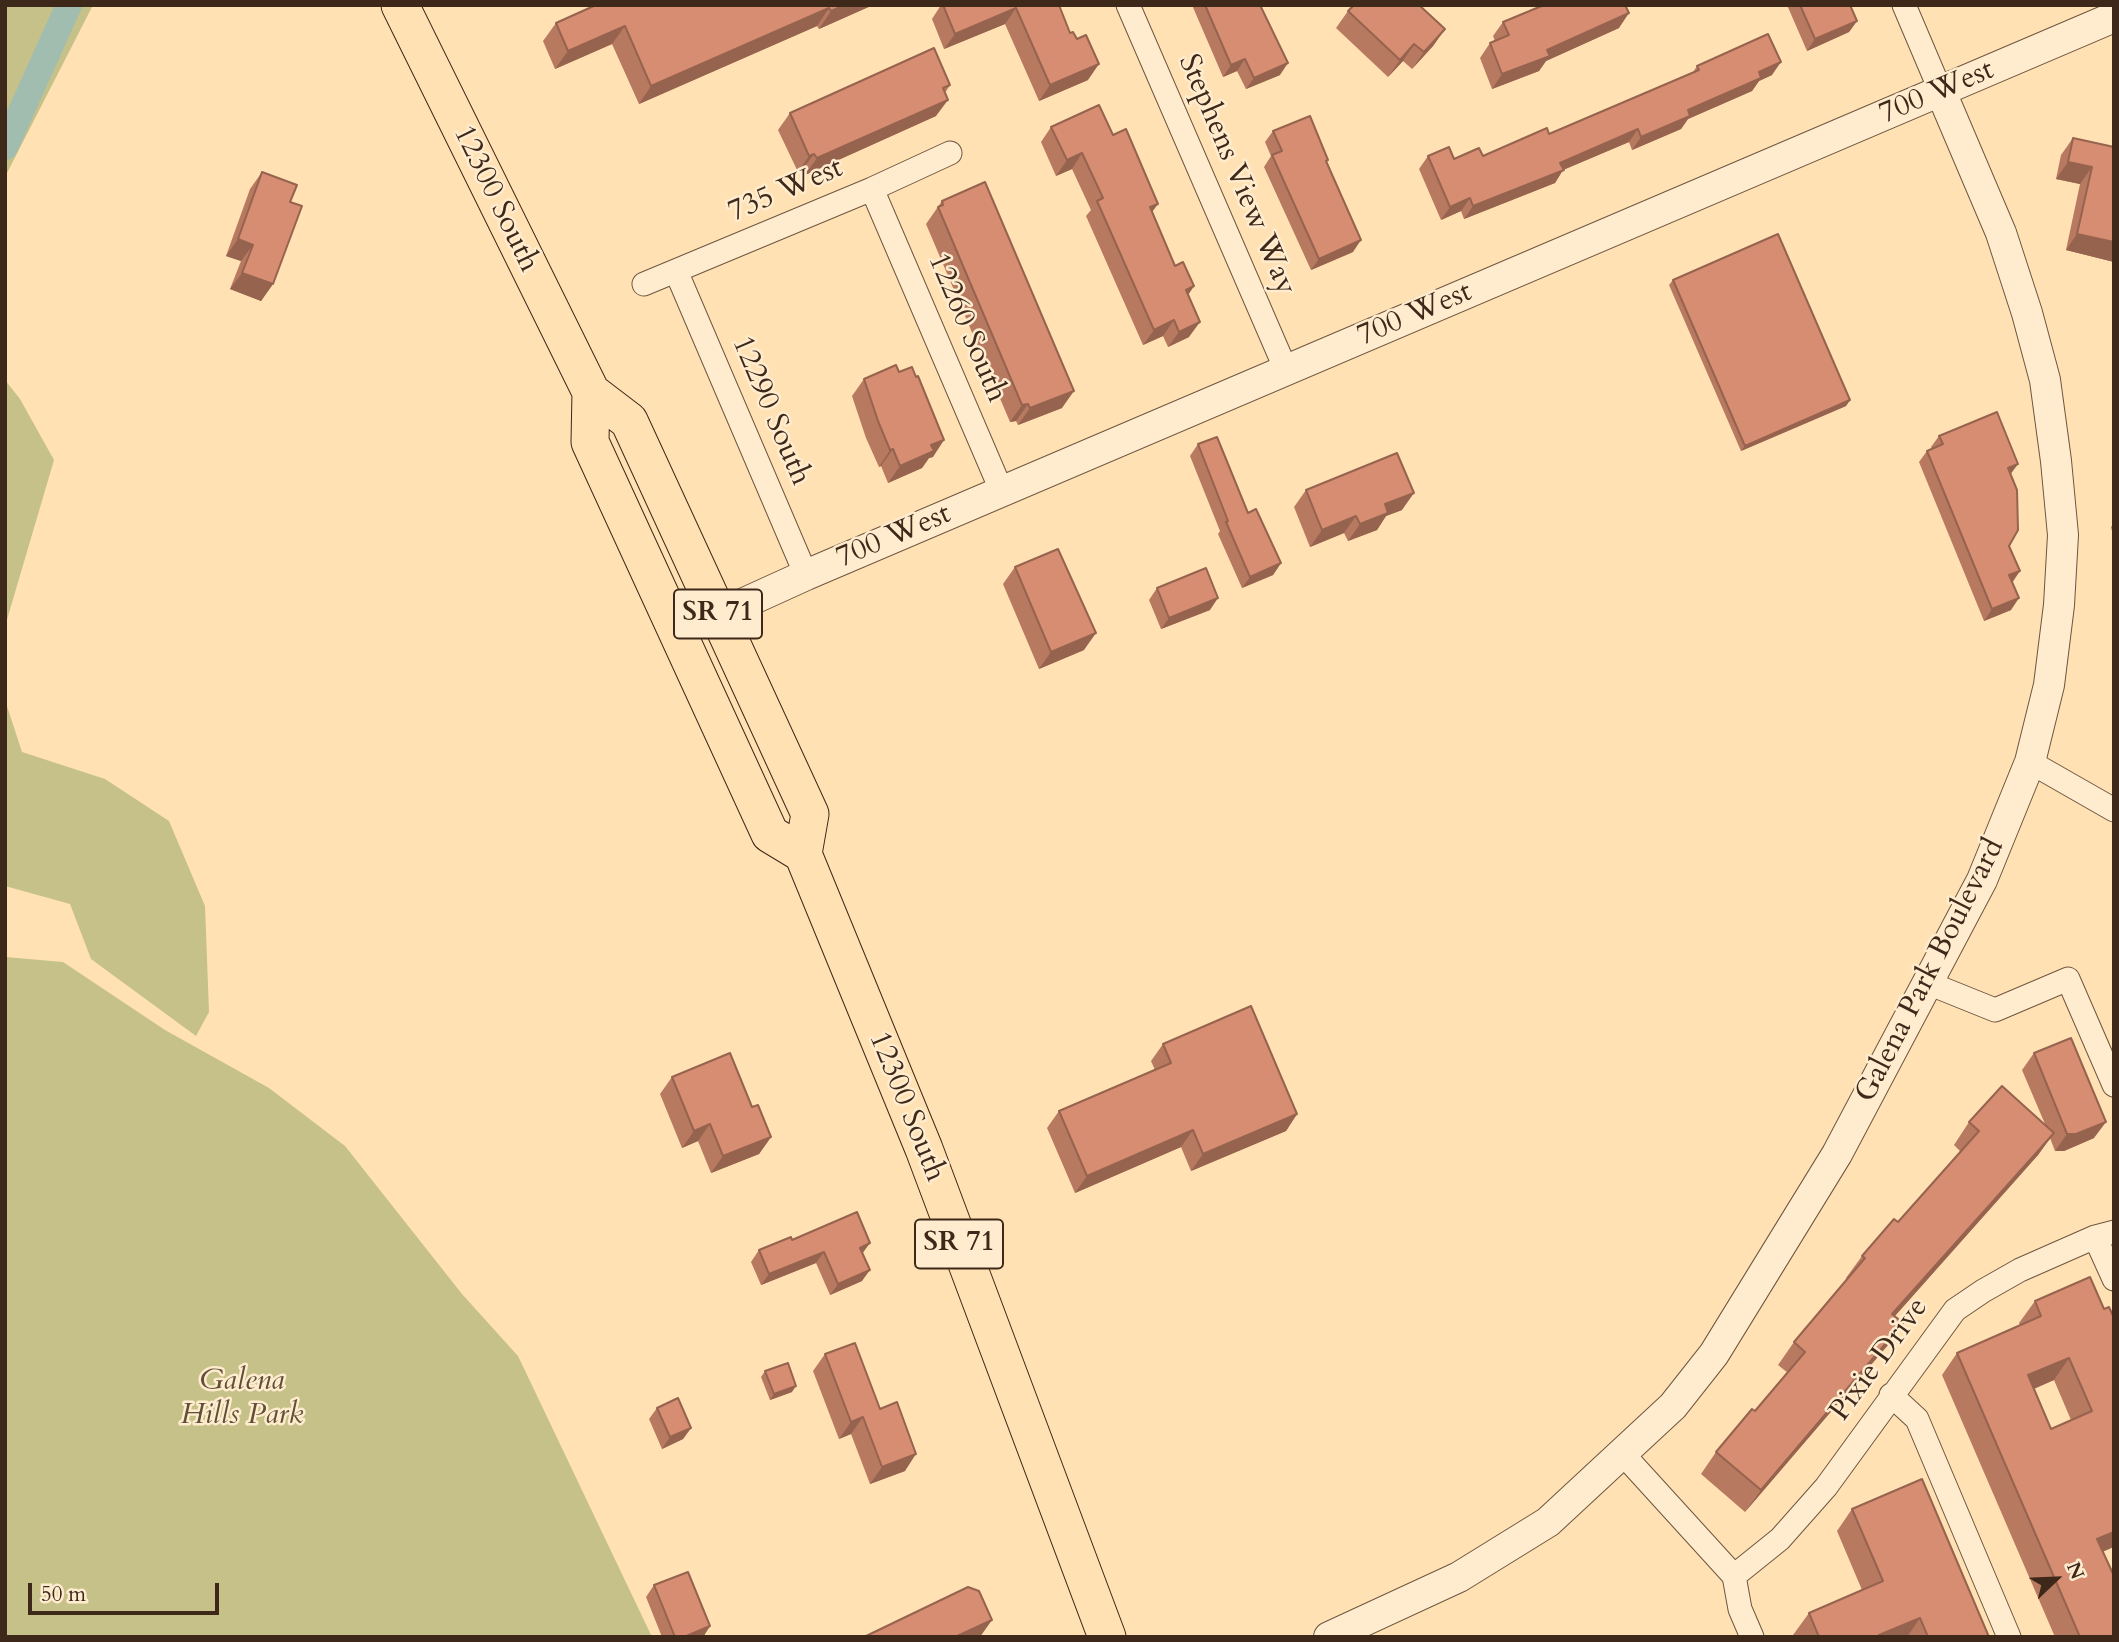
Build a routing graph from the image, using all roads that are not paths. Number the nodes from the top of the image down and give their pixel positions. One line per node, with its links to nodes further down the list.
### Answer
1 (400, 5): 11 (main road, 12300 South / SR 71)
2 (1128, 5): 10 (street, Stephens View Way)
3 (1904, 5): 5 (street)
4 (2114, 18): 5 (street, 700 West)
5 (1941, 92): 10 (street, 700 West); 15 (street, Galena Park Boulevard)
6 (950, 153): 7 (street, 735 West)
7 (872, 189): 8 (street, 735 West); 12 (street, 12260 South)
8 (676, 271): 9 (street, 735 West); 13 (street, 12290 South)
9 (644, 284)
10 (1286, 370): 12 (street, 700 West)
11 (591, 392): 14 (main road, 12300 South / SR 71); 17 (main road, 12300 South / SR 71)
12 (1002, 492): 13 (street, 700 West)
13 (806, 575): 14 (street, 700 West)
14 (718, 615): 17 (main road, 12300 South / SR 71)
15 (2030, 762): 16 (street); 18 (street, Galena Park Boulevard)
16 (2114, 810)
17 (803, 854): 25 (main road, 12300 South / SR 71)
18 (1928, 983): 19 (street); 23 (street, Galena Park Boulevard)
19 (2114, 1085)
20 (2105, 1235): 21 (street); 22 (street, Pixie Drive)
21 (2114, 1279)
22 (1891, 1395): 24 (street, Pixie Drive); 28 (street)
23 (1622, 1453): 24 (street); 26 (street, Galena Park Boulevard)
24 (1734, 1576): 27 (street)
25 (1107, 1637)
26 (1329, 1637)
27 (1752, 1637)
28 (2009, 1637)

